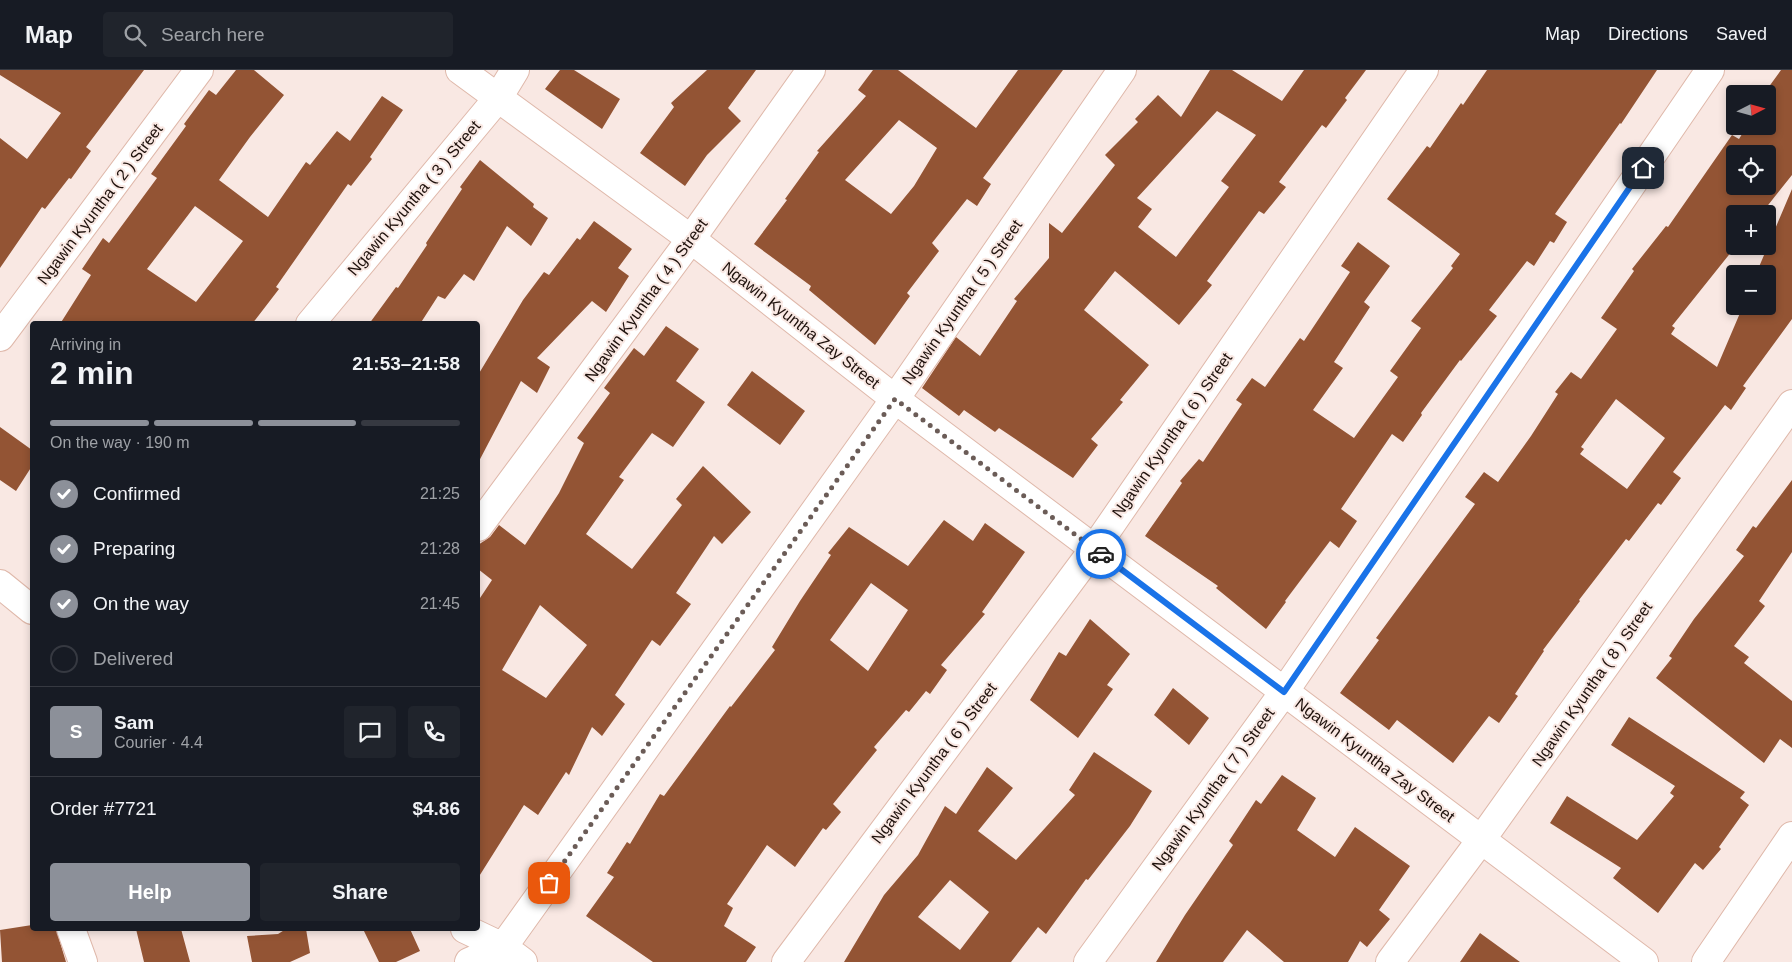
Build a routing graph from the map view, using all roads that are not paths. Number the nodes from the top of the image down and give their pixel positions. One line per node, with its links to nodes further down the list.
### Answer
1 (199, 70): 11 (street, Ngawin Kyuntha ( 2 ) Street)
2 (460, 70): 8 (street, Ngawin Kyuntha Zay Street)
3 (515, 70): 8 (street, Ngawin Kyuntha ( 3 ) Street)
4 (811, 70): 9 (street, Ngawin Kyuntha ( 4 ) Street)
5 (1122, 70): 12 (street, Ngawin Kyuntha ( 5 ) Street)
6 (1424, 70): 15 (street, Ngawin Kyuntha ( 6 ) Street)
7 (1710, 70): 18 (street, Ngawin Kyuntha ( 7 ) Street)
8 (498, 98): 9 (street, Ngawin Kyuntha Zay Street); 10 (street, Ngawin Kyuntha ( 3 ) Street)
9 (691, 239): 12 (street, Ngawin Kyuntha Zay Street); 14 (street, Ngawin Kyuntha ( 4 ) Street)
10 (312, 321)
11 (0, 338)
12 (895, 399): 15 (street, Ngawin Kyuntha Zay Street); 23 (street, Ngawin Kyuntha ( 5 ) Street)
13 (1792, 404): 20 (street, Ngawin Kyuntha ( 8 ) Street)
14 (480, 524)
15 (1094, 548): 18 (street, Ngawin Kyuntha Zay Street); 26 (street, Ngawin Kyuntha ( 6 ) Street)
16 (0, 584): 17 (street)
17 (30, 608)
18 (1284, 692): 20 (street, Ngawin Kyuntha Zay Street); 27 (street, Ngawin Kyuntha ( 7 ) Street)
19 (1792, 836): 30 (street)
20 (1481, 840): 28 (street, Ngawin Kyuntha ( 8 ) Street); 29 (street, Ngawin Kyuntha Zay Street)
21 (72, 931): 24 (street)
22 (469, 931): 23 (street)
23 (513, 955): 25 (street)
24 (83, 962)
25 (469, 962)
26 (786, 962)
27 (1088, 962)
28 (1390, 962)
29 (1644, 962)
30 (1706, 962)

